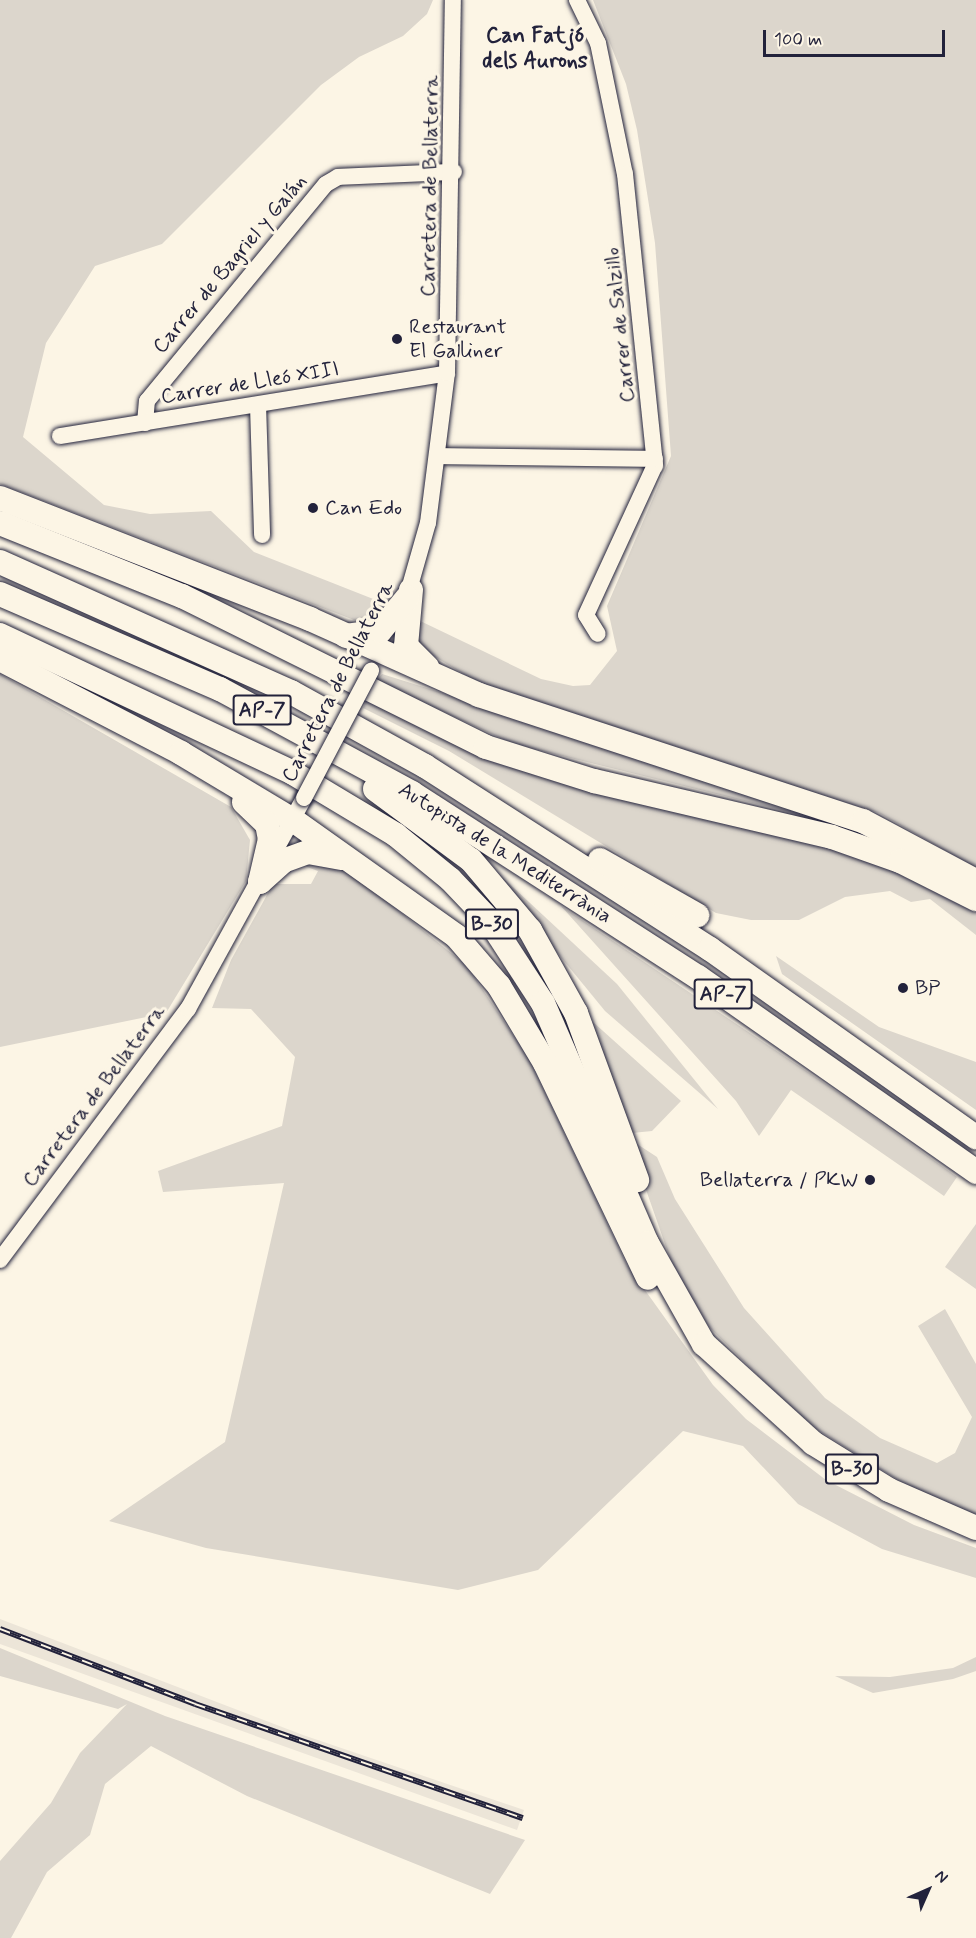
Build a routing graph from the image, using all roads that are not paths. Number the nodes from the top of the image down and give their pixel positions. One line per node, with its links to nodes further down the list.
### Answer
1 (453, 0): 3 (street, Carretera de Bellaterra)
2 (577, 0): 9 (street, Carrer de Salzillo)
3 (454, 172): 4 (street, Carretera de Bellaterra); 6 (street, Carrer de Bagriel y Galán)
4 (447, 374): 5 (street, Carrer de Lleó XIII); 8 (street, Carretera de Bellaterra)
5 (258, 405): 6 (street, Carrer de Lleó XIII); 12 (street)
6 (145, 423): 7 (street, Carrer de Lleó XIII)
7 (60, 436)
8 (440, 456): 9 (street); 15 (street, Carretera de Bellaterra)
9 (655, 459): 18 (street, Carrer de Salzillo)
10 (0, 498): 17 (highway)
11 (0, 523): 32 (highway)
12 (262, 535)
13 (0, 562): 26 (highway, Autopista de la Mediterrània / AP-7)
14 (0, 594): 16 (highway, Autopista de la Mediterrània / AP-7)
15 (409, 594): 17 (highway); 21 (street, Carretera de Bellaterra); 22 (highway)
16 (52, 613): 37 (highway, Autopista de la Mediterrània / AP-7); 39 (highway)
17 (340, 634): 21 (highway)
18 (598, 634)
19 (0, 635): 39 (highway, B-30)
20 (0, 659): 23 (highway)
21 (376, 662): 22 (highway); 25 (street, Carretera de Bellaterra, bridge)
22 (480, 695): 30 (highway)
23 (126, 723): 24 (highway); 25 (highway)
24 (180, 753): 27 (highway); 31 (highway)
25 (304, 798): 27 (street, Carretera de Bellaterra); 28 (highway)
26 (479, 798): 33 (highway); 34 (highway, Autopista de la Mediterrània / AP-7)
27 (293, 820): 28 (highway); 31 (street, Carretera de Bellaterra)
28 (326, 841): 29 (highway)
29 (369, 870): 31 (highway); 40 (highway)
30 (976, 881)
31 (260, 882): 38 (street, Carretera de Bellaterra)
32 (976, 899)
33 (697, 915)
34 (840, 1038): 35 (highway); 36 (highway, Autopista de la Mediterrània / AP-7)
35 (976, 1121)
36 (976, 1137)
37 (976, 1172)
38 (0, 1260)
39 (779, 1416): 40 (highway, B-30)
40 (851, 1469): 41 (highway, B-30)
41 (976, 1528)

